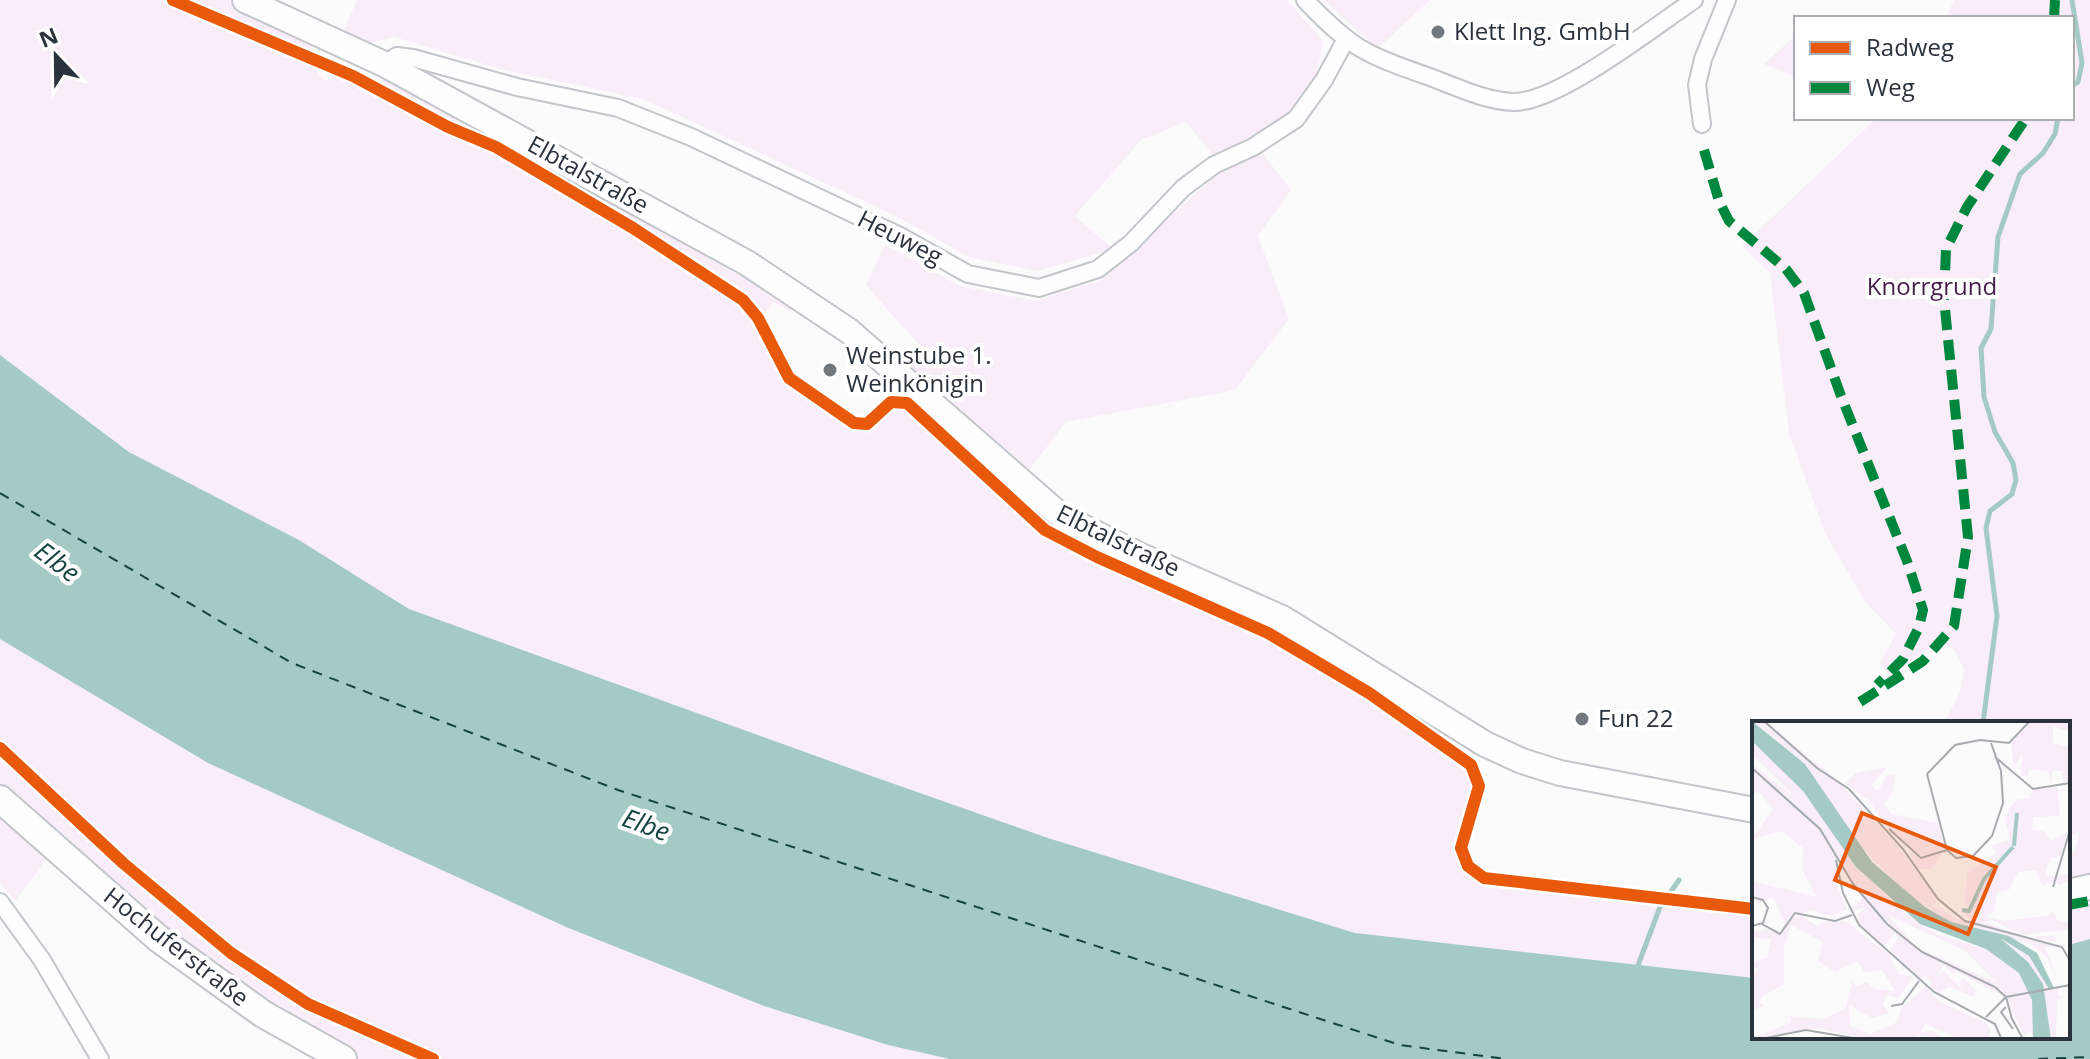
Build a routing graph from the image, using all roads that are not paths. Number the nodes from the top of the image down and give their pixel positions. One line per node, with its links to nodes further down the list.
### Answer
1 (245, 0): 6 (street, Elbtalstraße)
2 (1305, 0): 5 (street)
3 (1694, 0): 5 (street)
4 (1727, 0): 7 (street)
5 (1345, 41): 6 (street, Heuweg)
6 (384, 64): 9 (street, Elbtalstraße)
7 (1702, 124)
8 (0, 799): 14 (main road, Hochuferstraße)
9 (1752, 810)
10 (2090, 887): 11 (street)
11 (2070, 892)
12 (0, 902): 13 (street)
13 (100, 1059)
14 (343, 1059)

